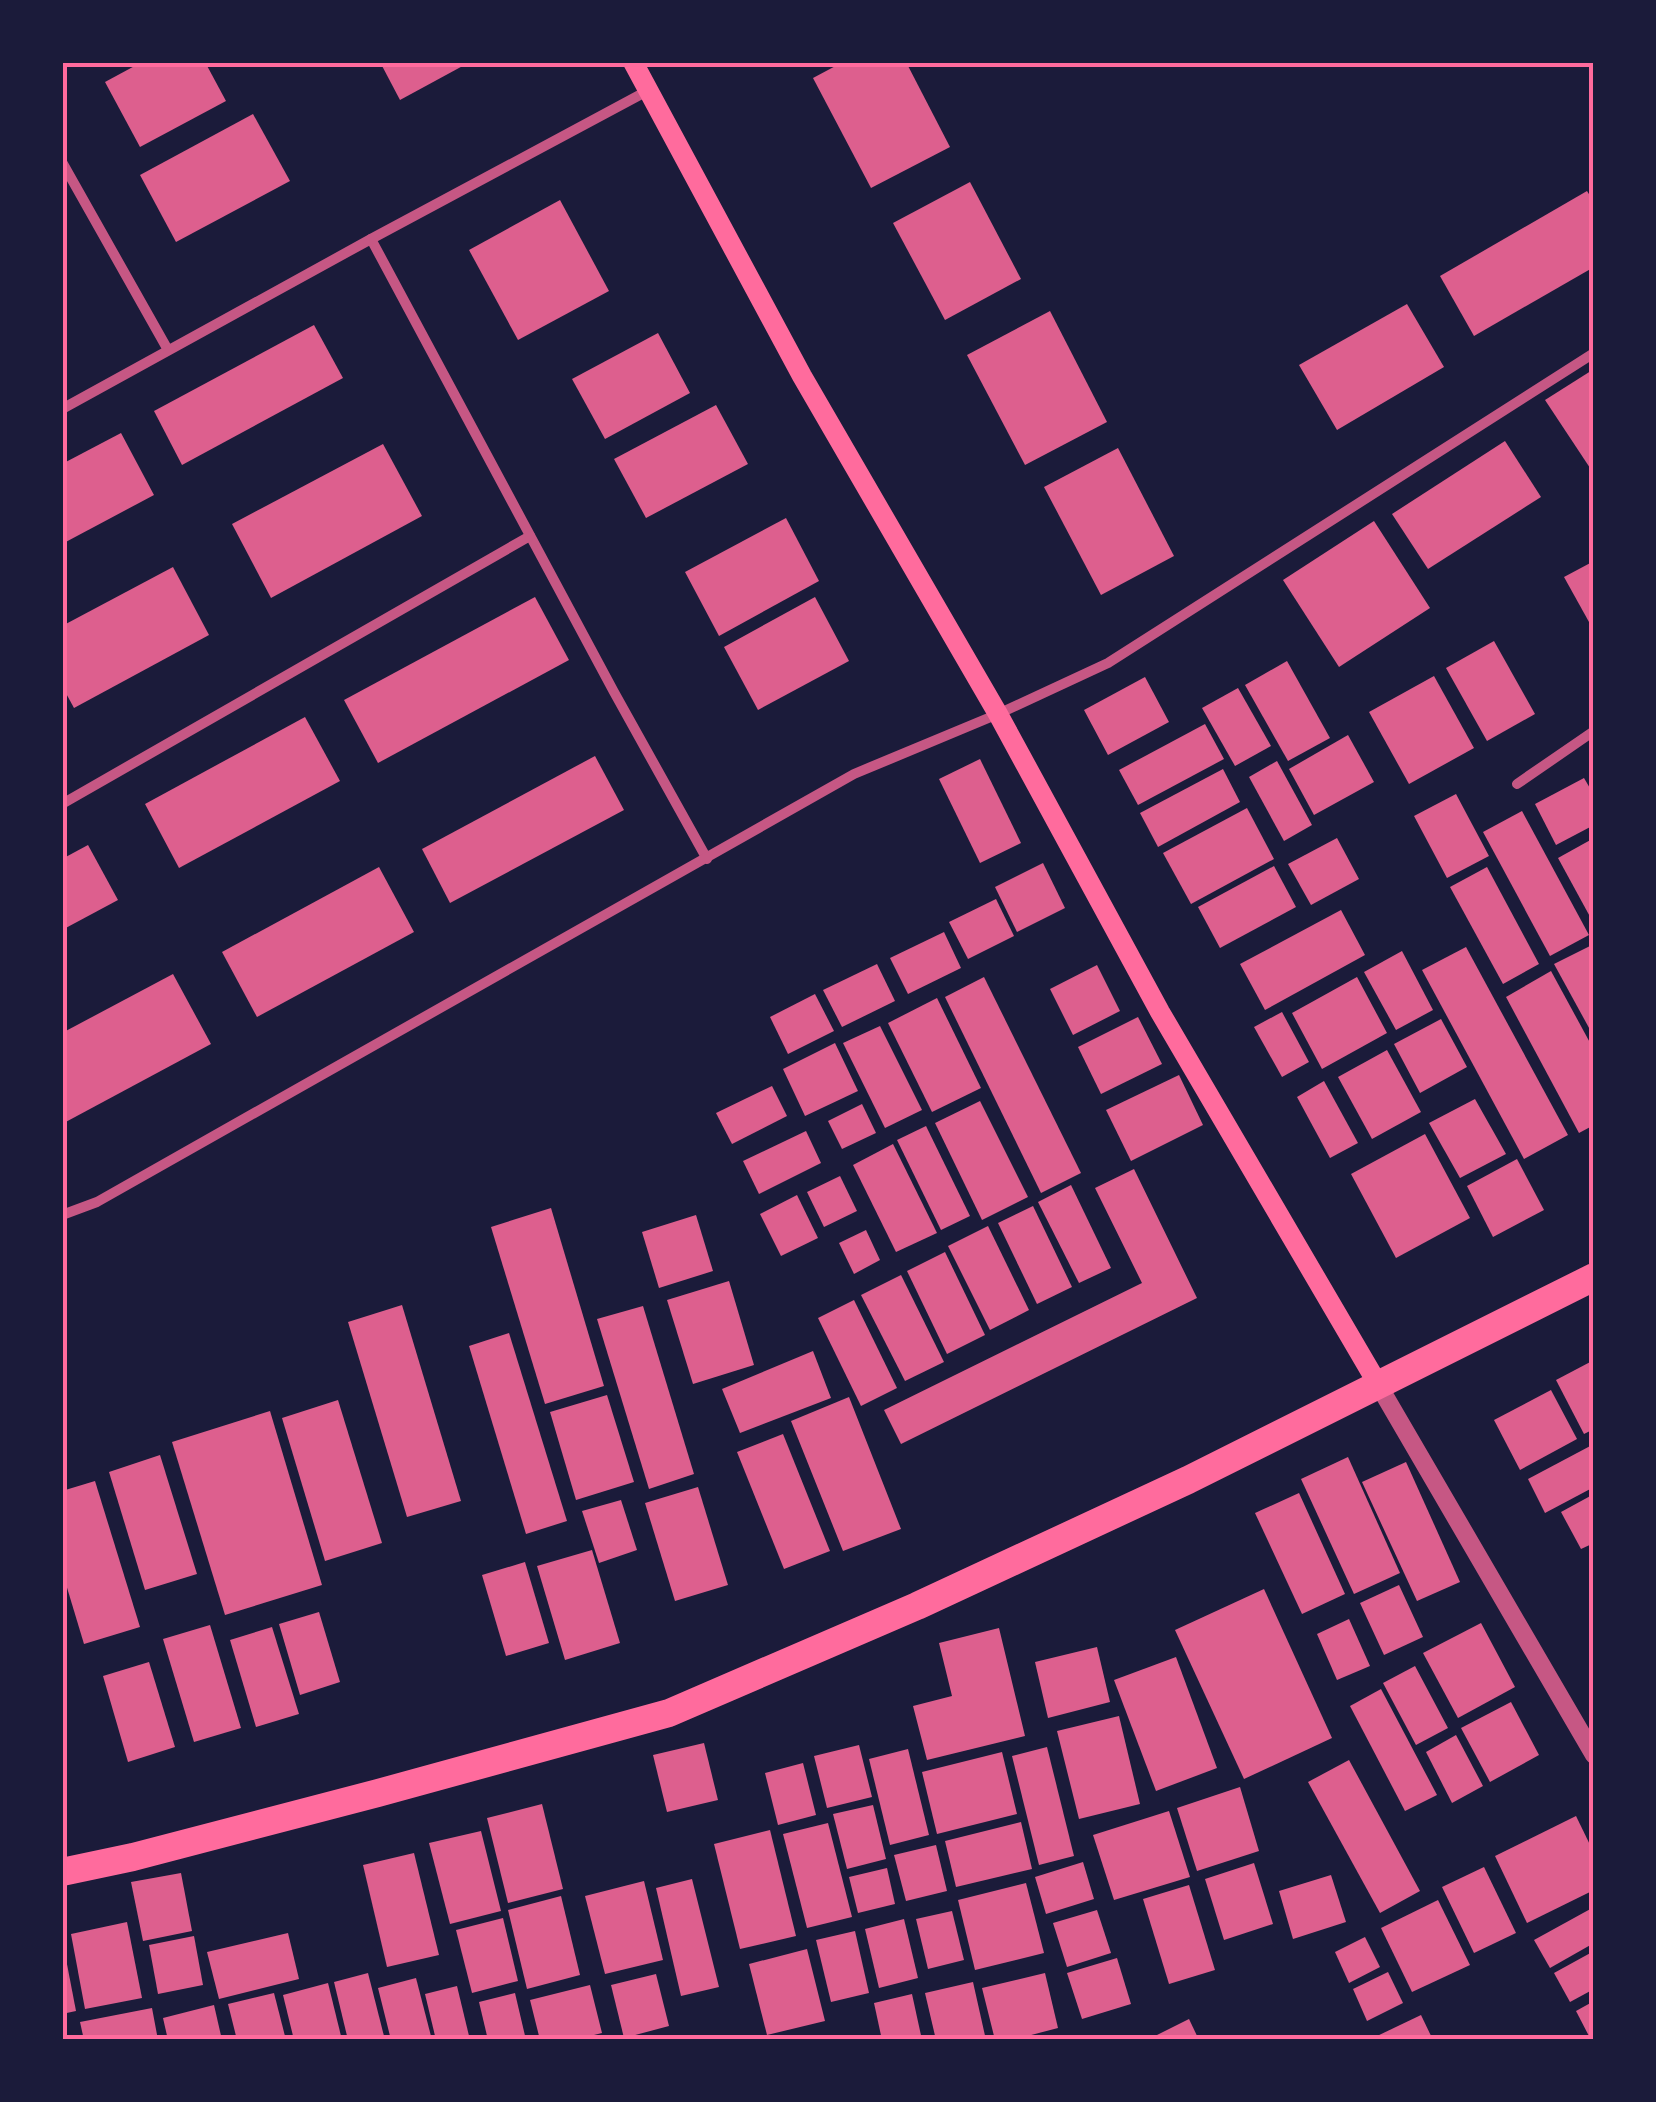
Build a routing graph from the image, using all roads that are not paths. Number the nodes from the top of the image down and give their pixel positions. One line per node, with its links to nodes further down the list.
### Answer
1 (633, 62): 2 (main road)
2 (649, 90): 4 (street); 9 (main road)
3 (62, 162): 5 (street)
4 (371, 239): 5 (street); 8 (street)
5 (168, 350): 7 (street)
6 (1594, 353): 9 (street)
7 (62, 409)
8 (530, 536): 12 (street); 13 (street)
9 (998, 714): 13 (street); 16 (main road)
10 (1594, 732): 11 (street)
11 (1517, 784)
12 (62, 804)
13 (707, 859): 14 (street)
14 (62, 1215)
15 (1594, 1277): 16 (highway)
16 (1379, 1386): 17 (street); 18 (highway)
17 (1594, 1754)
18 (62, 1872)

